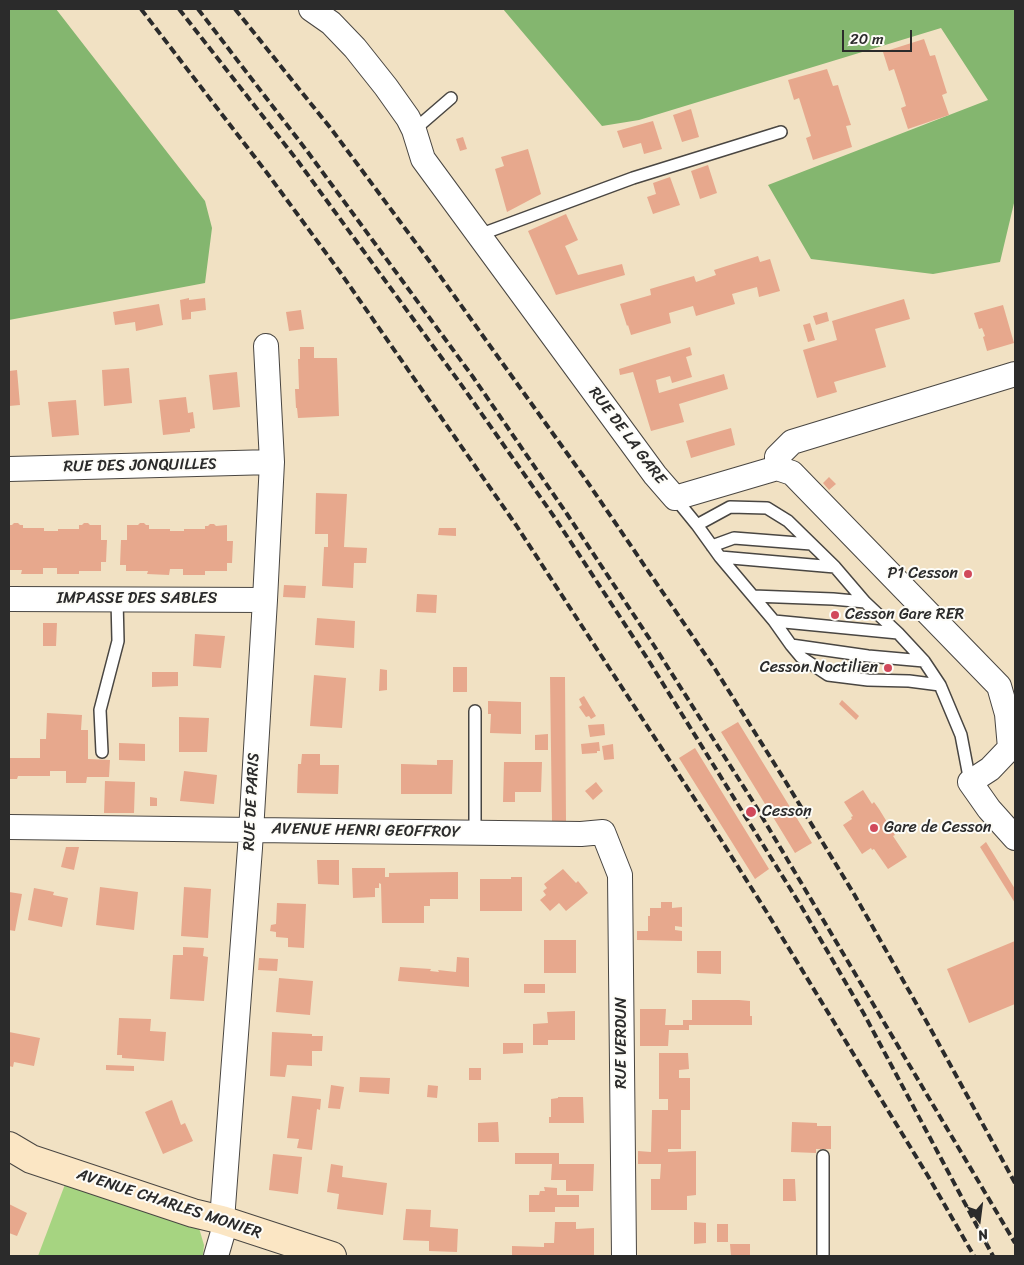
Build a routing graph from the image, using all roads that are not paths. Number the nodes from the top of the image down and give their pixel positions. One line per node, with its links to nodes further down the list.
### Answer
1 (310, 9): 3 (street, RUE DE LA GARE)
2 (451, 98): 3 (lane)
3 (414, 130): 5 (street, RUE DE LA GARE)
4 (781, 132): 5 (lane)
5 (479, 235): 11 (street, RUE DE LA GARE)
6 (266, 346): 8 (street, RUE DE PARIS)
7 (1015, 374): 9 (street)
8 (272, 462): 10 (street, RUE DES JONQUILLES); 20 (street, RUE DE PARIS)
9 (777, 468): 11 (street, RUE DE LA GARE); 28 (street)
10 (9, 469)
11 (675, 498): 12 (lane)
12 (697, 525): 13 (lane); 14 (lane)
13 (811, 544): 14 (lane); 16 (lane)
14 (712, 546): 15 (lane)
15 (720, 557): 16 (lane); 17 (lane)
16 (835, 567): 21 (lane)
17 (753, 596): 21 (lane); 22 (lane)
18 (9, 599): 19 (street, IMPASSE DES SABLES)
19 (117, 599): 20 (street, IMPASSE DES SABLES); 29 (lane)
20 (265, 600): 32 (street, RUE DE PARIS)
21 (865, 602): 23 (lane)
22 (774, 621): 23 (lane); 24 (lane)
23 (898, 633): 25 (lane)
24 (792, 645): 25 (lane); 26 (lane)
25 (924, 661): 26 (lane)
26 (940, 685): 30 (lane)
27 (475, 711): 33 (lane)
28 (1012, 747): 30 (street)
29 (102, 752)
30 (970, 782): 35 (street)
31 (9, 827): 32 (street, AVENUE HENRI GEOFFROY)
32 (250, 830): 33 (street, AVENUE HENRI GEOFFROY); 38 (street, RUE DE PARIS)
33 (474, 832): 34 (street, AVENUE HENRI GEOFFROY)
34 (603, 832): 41 (street, RUE VERDUN)
35 (1015, 838)
36 (9, 1146): 38 (street, AVENUE CHARLES MONIER)
37 (823, 1156): 42 (lane)
38 (222, 1220): 39 (street, RUE DE PARIS); 40 (street, AVENUE CHARLES MONIER)
39 (216, 1256)
40 (332, 1256)
41 (624, 1256)
42 (823, 1256)

